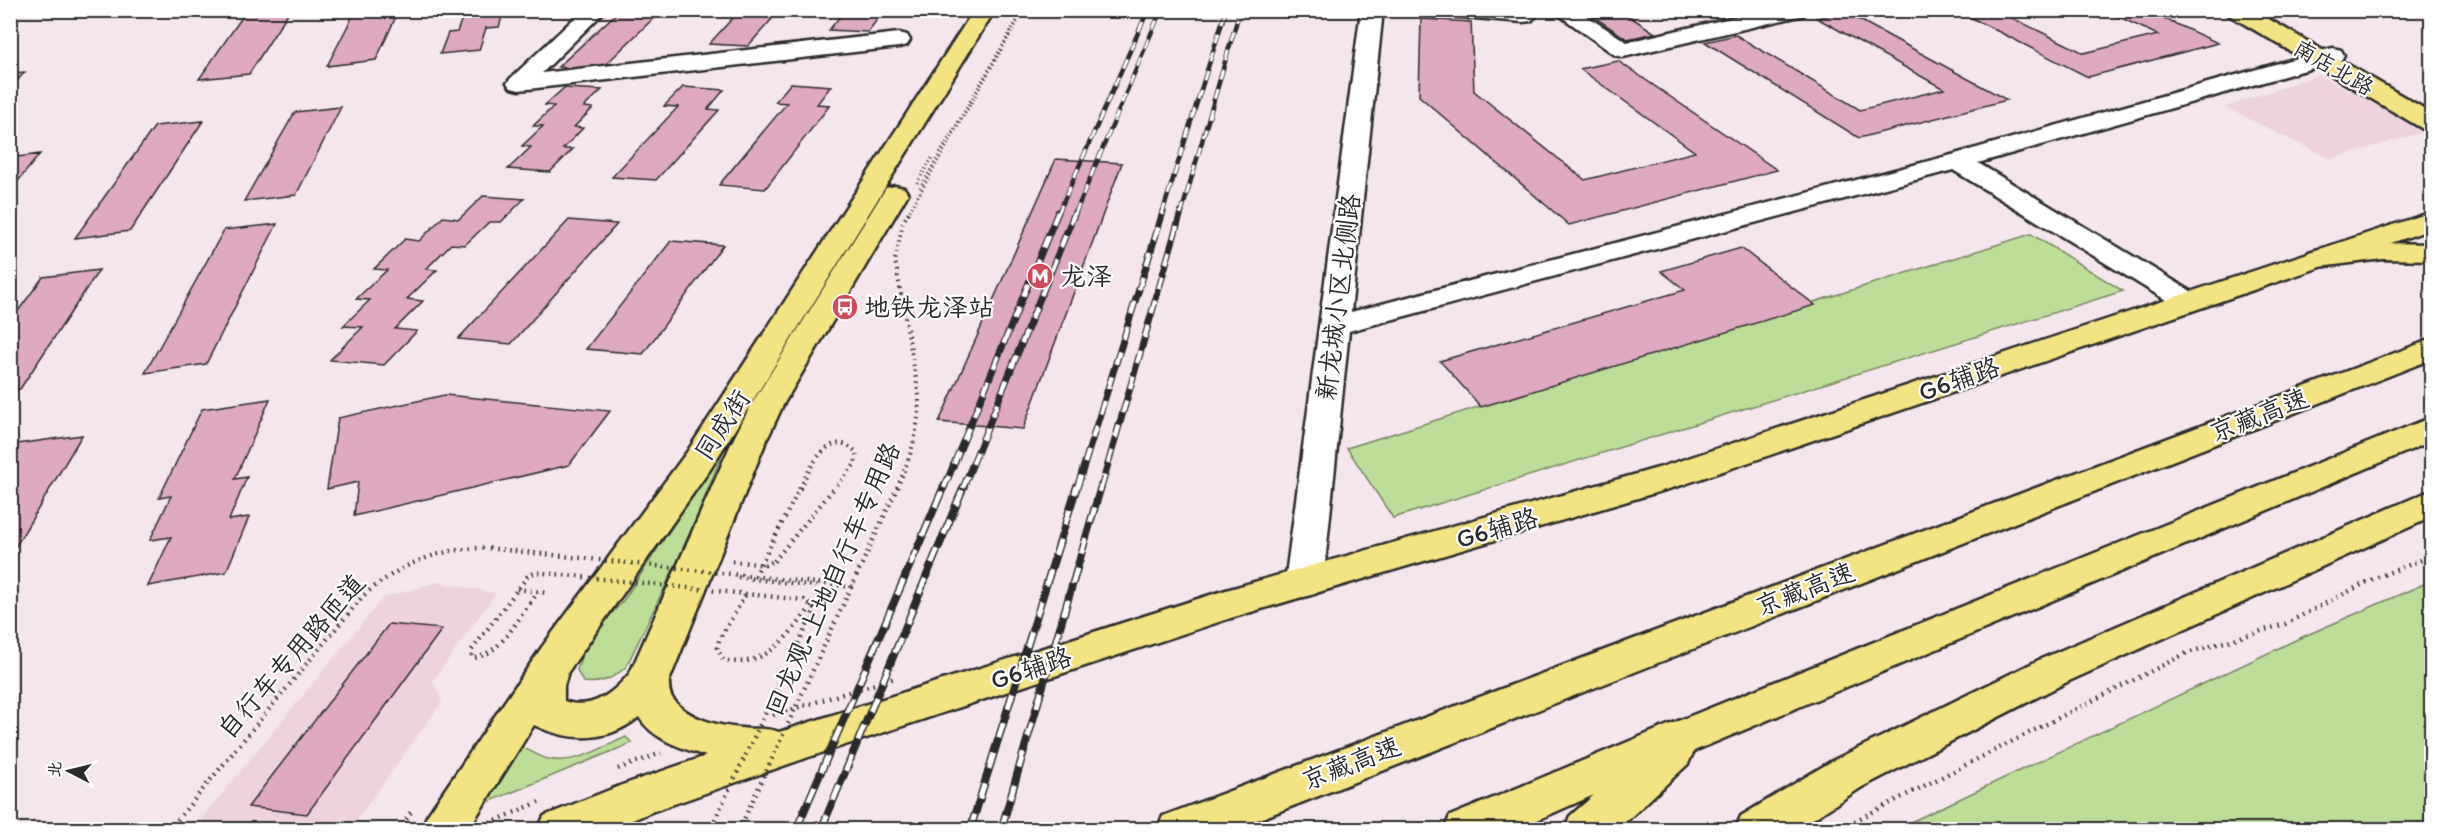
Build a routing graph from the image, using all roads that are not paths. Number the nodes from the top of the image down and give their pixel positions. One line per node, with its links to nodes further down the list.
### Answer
1 (596, 10): 11 (street)
2 (985, 10): 24 (main road, 同成街)
3 (1006, 10): 25 (main road, 同成街)
4 (1372, 10): 19 (street, 新龙城小区北侧路)
5 (1449, 10): 6 (street)
6 (1532, 10)
7 (1562, 10): 8 (street)
8 (1796, 10)
9 (2237, 10): 12 (main road, 南店北路)
10 (2257, 10): 12 (main road, 南店北路)
11 (899, 40)
12 (2326, 56): 13 (main road, 南店北路); 14 (street)
13 (2425, 112)
14 (1957, 161): 18 (street); 19 (street)
15 (2432, 220): 17 (main road, G6辅路)
16 (2432, 252): 17 (main road)
17 (2319, 258): 18 (main road, G6辅路)
18 (2188, 302): 23 (main road, G6辅路)
19 (1335, 325): 23 (street, 新龙城小区北侧路)
20 (2432, 348): 30 (main road, 京藏高速)
21 (2432, 428): 26 (main road)
22 (2432, 502): 33 (main road)
23 (1304, 583): 27 (main road, G6辅路)
24 (556, 658): 25 (main road); 28 (main road, 同成街)
25 (653, 670): 27 (main road, 同成街)
26 (1693, 733): 31 (main road); 32 (main road)
27 (806, 740): 29 (main road, G6辅路)
28 (428, 820)
29 (560, 830)
30 (1179, 830)
31 (1466, 830)
32 (1586, 830)
33 (1757, 830)

